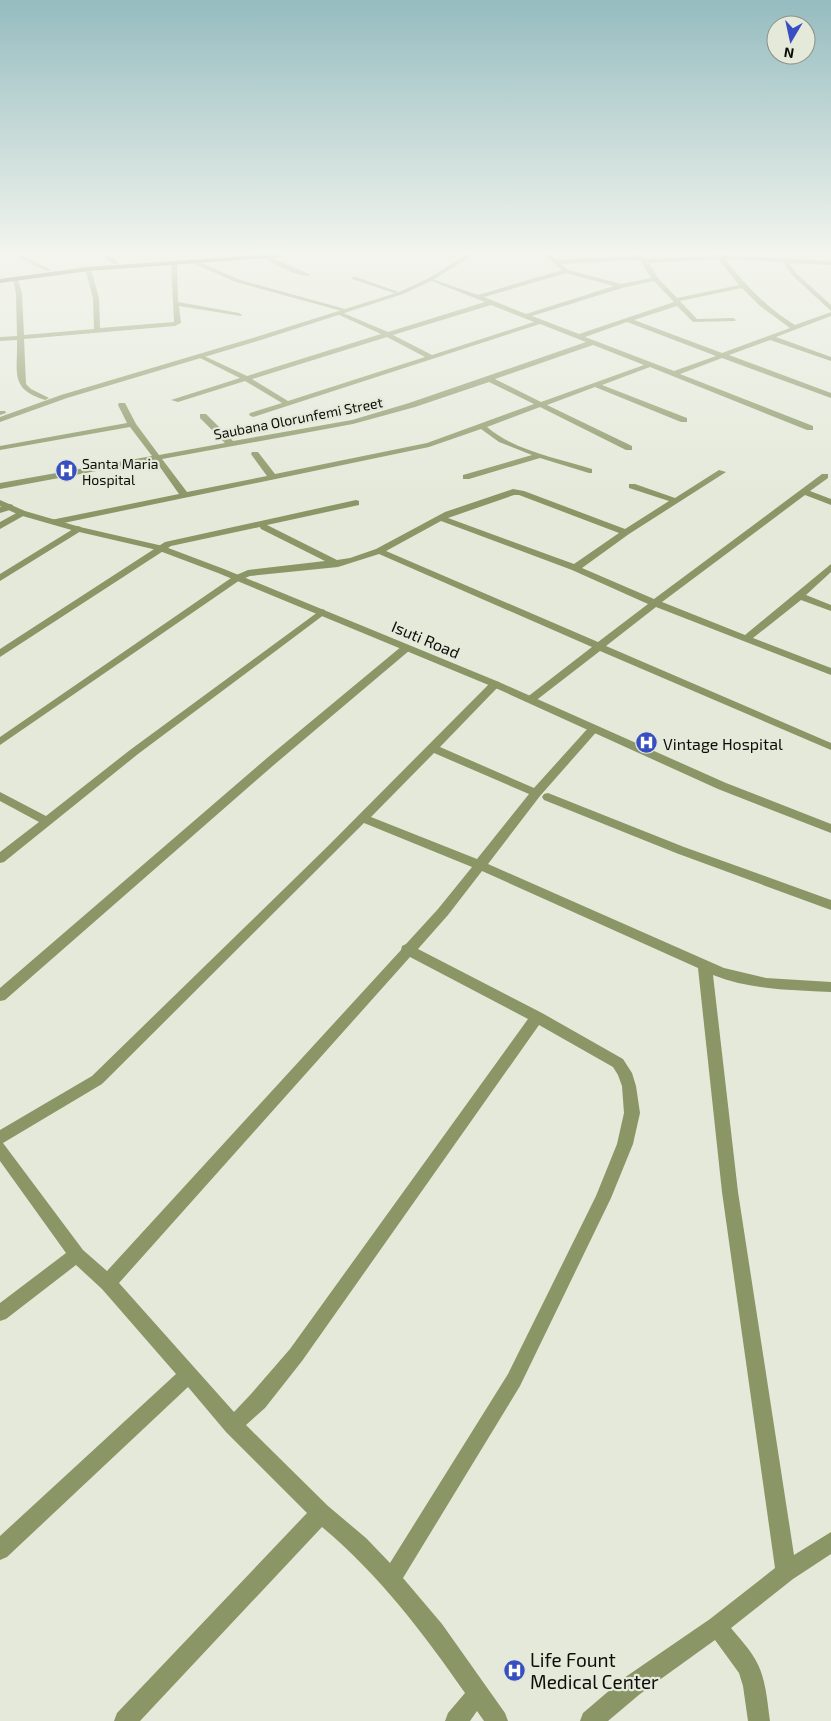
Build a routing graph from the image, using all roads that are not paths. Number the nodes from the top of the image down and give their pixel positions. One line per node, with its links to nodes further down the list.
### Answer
1 (39, 335): 11 (street)
2 (258, 335): 26 (street)
3 (264, 335): 16 (street)
4 (384, 335): 22 (street)
5 (390, 335): 18 (street)
6 (499, 335): 18 (street)
7 (574, 335): 12 (street)
8 (583, 335): 12 (street)
9 (667, 335): 17 (street)
10 (776, 335): 13 (street)
11 (20, 337): 14 (street); 26 (street)
12 (578, 337): 15 (street)
13 (770, 338): 17 (street); 19 (street)
14 (0, 339)
15 (593, 342): 20 (street); 23 (street, Saubana Olorunfemi Street)
16 (200, 356): 22 (street); 31 (street)
17 (722, 356): 21 (street); 25 (street)
18 (431, 357): 28 (street)
19 (831, 359)
20 (650, 365): 21 (street); 24 (street)
21 (674, 374): 37 (street)
22 (246, 378): 27 (street); 28 (street)
23 (489, 379): 30 (street); 38 (street, Saubana Olorunfemi Street)
24 (596, 384): 30 (street); 34 (street)
25 (831, 396)
26 (45, 398): 31 (street)
27 (175, 400)
28 (288, 404): 32 (street)
29 (122, 405): 35 (street)
30 (542, 405): 36 (street); 40 (street)
31 (0, 415)
32 (253, 415)
33 (203, 416): 38 (street)
34 (684, 420)
35 (132, 424): 39 (street); 43 (street)
36 (483, 427): 42 (street); 46 (street)
37 (810, 428)
38 (232, 445): 43 (street, Saubana Olorunfemi Street)
39 (0, 448)
40 (629, 448)
41 (255, 454): 46 (street)
42 (541, 455): 44 (street); 48 (street)
43 (155, 457): 49 (street, Saubana Olorunfemi Street); 52 (street)
44 (589, 471)
45 (722, 472): 53 (street)
46 (272, 476): 52 (street)
47 (825, 476): 51 (street)
48 (466, 477)
49 (0, 486)
50 (632, 486): 53 (street)
51 (804, 492): 54 (street); 72 (street)
52 (184, 494): 59 (street)
53 (676, 501): 63 (street)
54 (831, 502)
55 (356, 503): 64 (street)
56 (3, 507): 57 (street, Isuti Road)
57 (22, 513): 59 (street, Isuti Road); 60 (street)
58 (442, 518): 63 (street); 65 (street); 68 (street)
59 (54, 522): 62 (street, Isuti Road)
60 (0, 526)
61 (264, 527): 66 (street)
62 (78, 529): 64 (street, Isuti Road); 69 (street)
63 (626, 532): 68 (street)
64 (160, 548): 70 (street, Isuti Road); 78 (street)
65 (379, 551): 66 (street); 76 (street)
66 (338, 564): 70 (street)
67 (831, 567): 71 (street)
68 (575, 568): 72 (street)
69 (0, 578)
70 (237, 578): 74 (street, Isuti Road); 83 (street)
71 (800, 596): 73 (street); 75 (street)
72 (655, 603): 75 (street); 76 (street)
73 (831, 608)
74 (322, 612): 77 (street, Isuti Road); 89 (street)
75 (746, 639): 79 (street)
76 (599, 647): 81 (street); 84 (street)
77 (406, 648): 80 (street, Isuti Road); 97 (street)
78 (0, 654)
79 (831, 672)
80 (495, 684): 81 (street, Isuti Road); 85 (street)
81 (530, 700): 82 (street, Isuti Road)
82 (593, 729): 86 (street); 90 (street, Isuti Road)
83 (0, 742)
84 (831, 747)
85 (433, 748): 86 (street); 88 (street)
86 (542, 795): 92 (street); 93 (street)
87 (0, 796): 89 (street)
88 (362, 818): 92 (street); 99 (street)
89 (47, 821): 91 (street)
90 (831, 829)
91 (0, 859)
92 (478, 865): 94 (street); 95 (street)
93 (831, 905)
94 (407, 949): 98 (street); 102 (street)
95 (705, 965): 96 (street); 109 (street)
96 (831, 987)
97 (0, 996)
98 (537, 1017): 105 (street); 110 (street)
99 (0, 1138)
100 (0, 1149): 101 (street)
101 (77, 1255): 102 (street); 103 (street)
102 (108, 1283): 104 (street)
103 (0, 1313)
104 (188, 1375): 105 (street); 108 (street)
105 (234, 1425): 106 (street)
106 (321, 1513): 110 (street); 113 (street)
107 (831, 1542): 109 (street)
108 (0, 1550)
109 (786, 1572): 111 (street)
110 (391, 1579): 112 (street)
111 (716, 1626): 116 (street); 117 (street)
112 (477, 1694): 114 (street); 115 (street)
113 (125, 1721)
114 (456, 1721)
115 (497, 1721)
116 (591, 1721)
117 (759, 1721)

